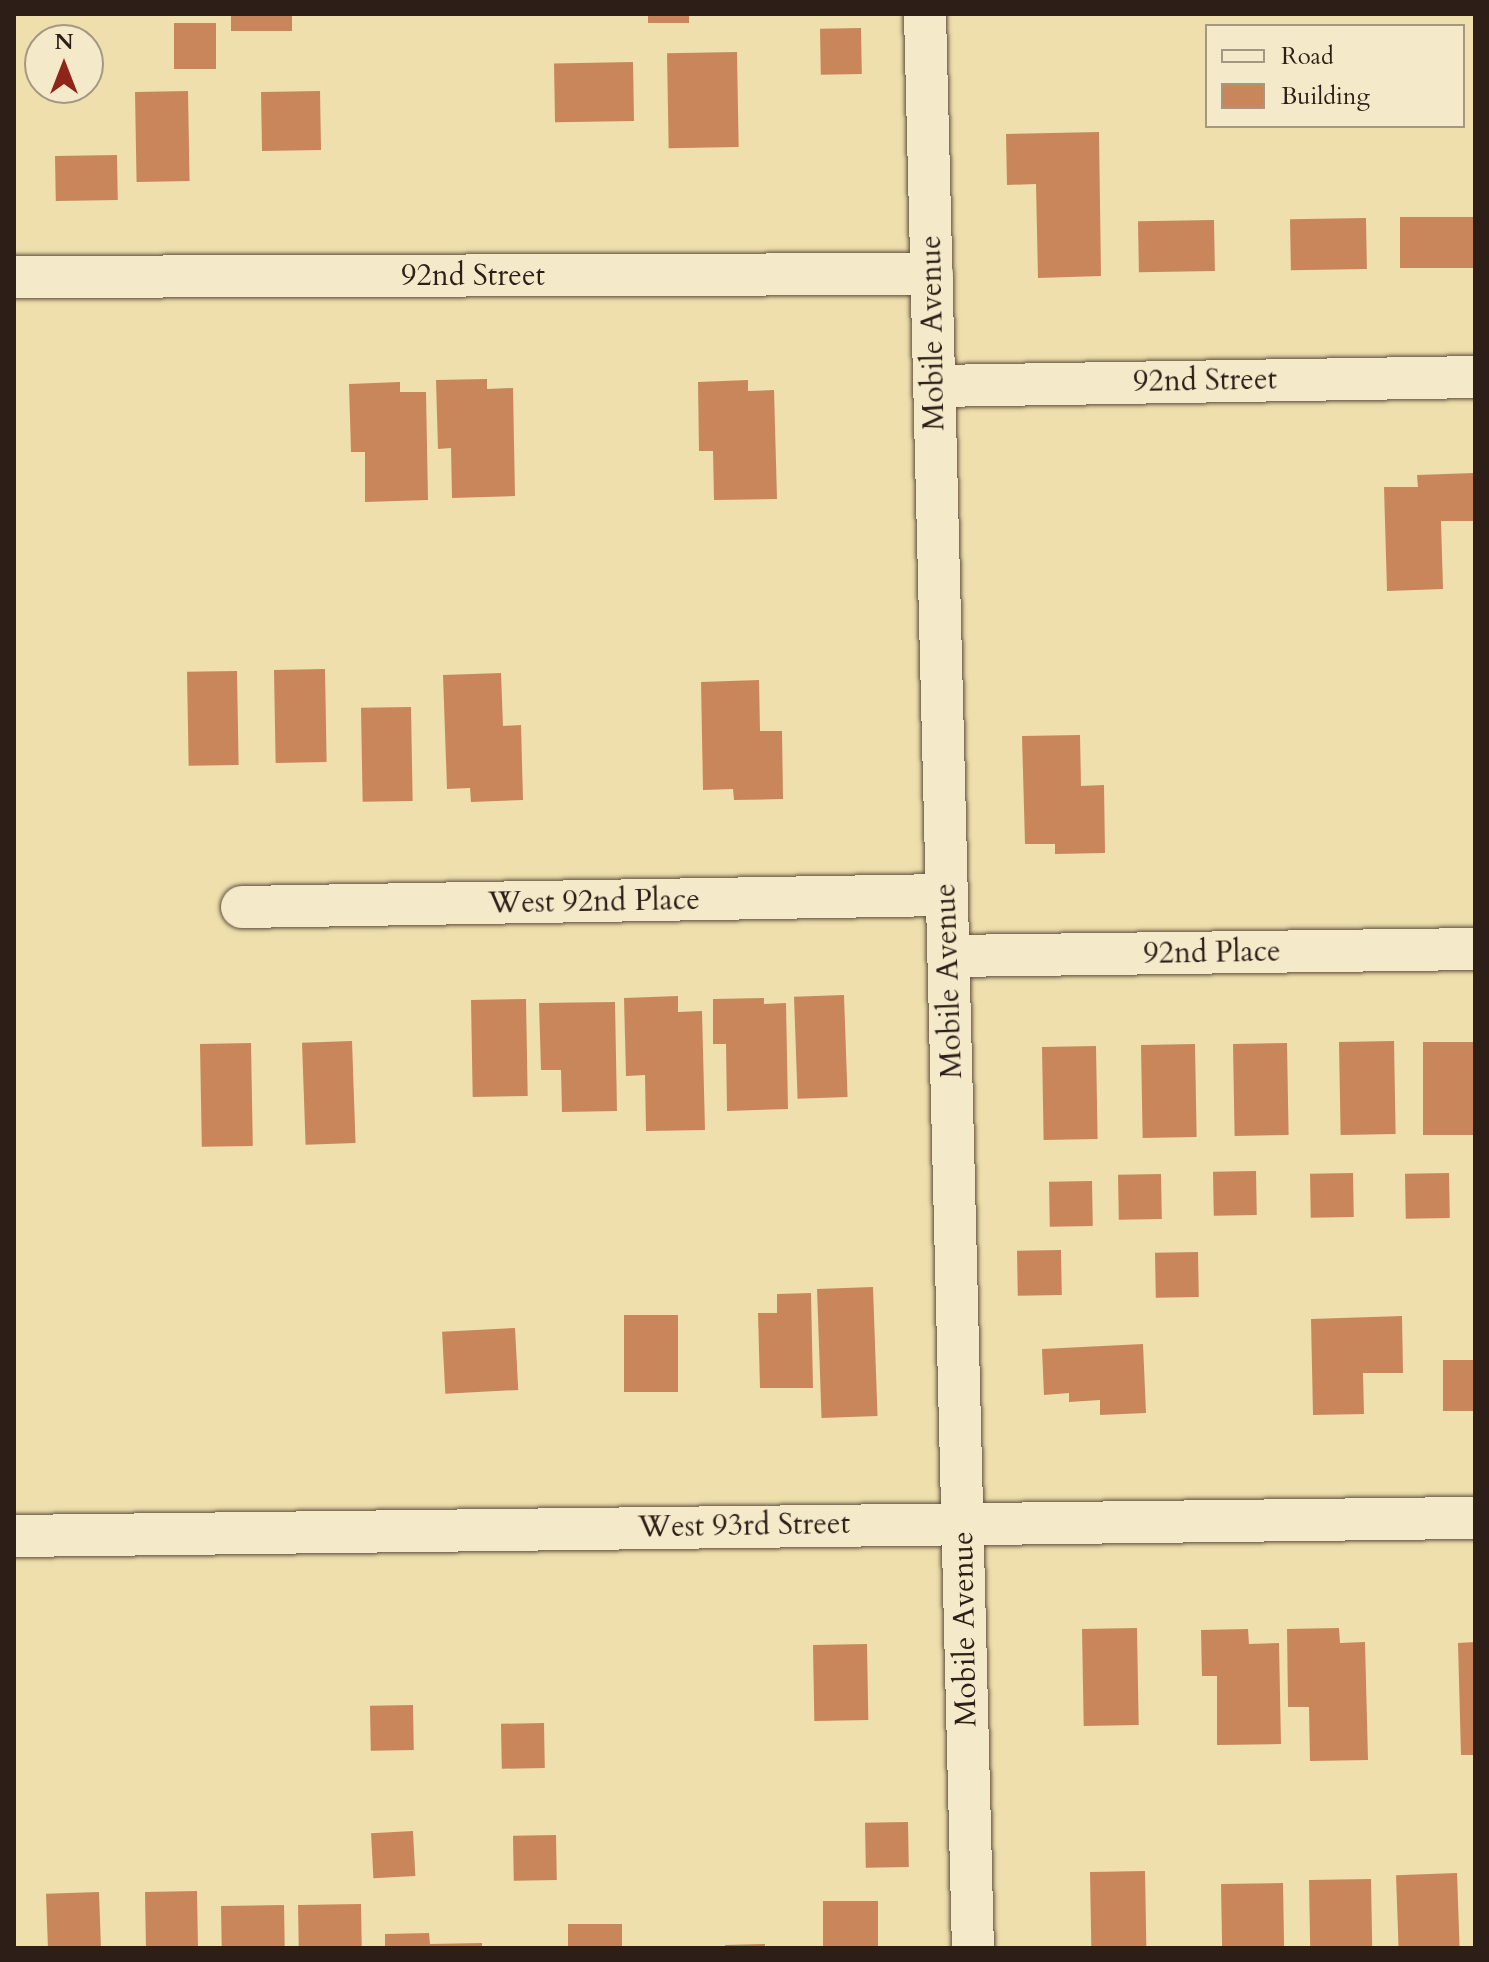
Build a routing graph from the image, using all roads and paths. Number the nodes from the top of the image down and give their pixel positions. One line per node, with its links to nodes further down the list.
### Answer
1 (925, 14): 2 (street, Mobile Avenue)
2 (932, 274): 3 (street, 92nd Street); 5 (street, Mobile Avenue)
3 (14, 277)
4 (1475, 377): 5 (street, 92nd Street)
5 (935, 386): 6 (street, Mobile Avenue)
6 (947, 895): 7 (street, West 92nd Place); 9 (street, Mobile Avenue)
7 (242, 907)
8 (1475, 949): 9 (street, 92nd Place)
9 (949, 956): 11 (street, Mobile Avenue)
10 (1475, 1518): 11 (street, West 93rd Street)
11 (963, 1523): 12 (street, West 93rd Street); 13 (street, Mobile Avenue)
12 (14, 1536)
13 (973, 1948)

